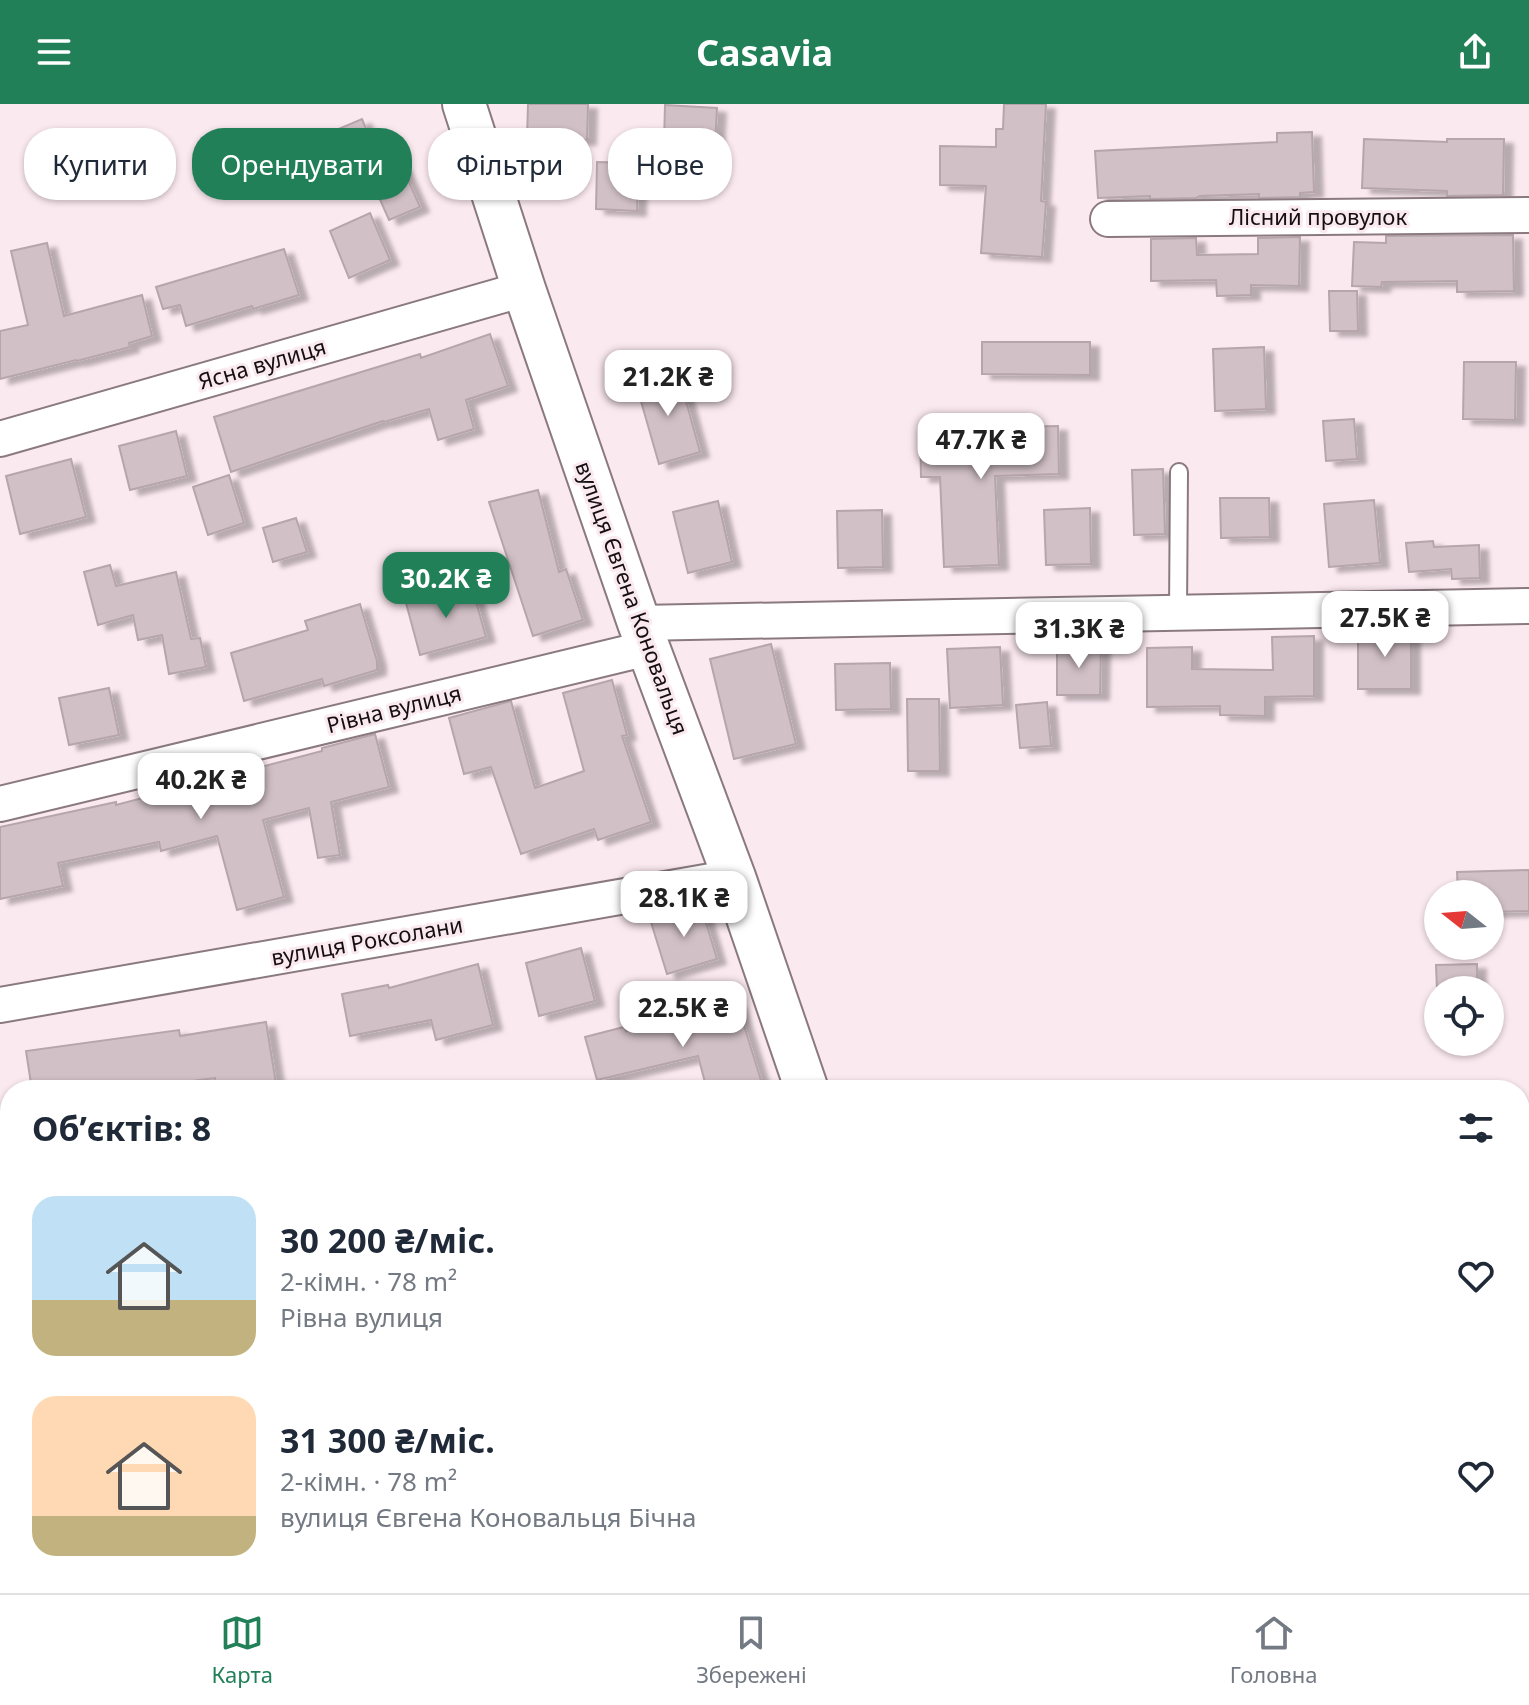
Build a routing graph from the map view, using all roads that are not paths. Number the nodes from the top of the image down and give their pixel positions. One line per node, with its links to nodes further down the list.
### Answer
1 (464, 104): 4 (street, вулиця Євгена Коновальця)
2 (1529, 215): 3 (street, Лісний провулок)
3 (1108, 219)
4 (524, 289): 5 (street, Ясна вулиця); 9 (street, вулиця Євгена Коновальця)
5 (0, 439)
6 (1179, 472): 8 (lane)
7 (1529, 606): 8 (street, Рівна вулиця)
8 (1178, 613): 9 (street, Рівна вулиця)
9 (644, 635): 10 (street, Рівна вулиця); 11 (street, вулиця Євгена Коновальця)
10 (0, 804)
11 (734, 877): 12 (street, вулиця Роксолани); 13 (street, вулиця Євгена Коновальця)
12 (0, 1005)
13 (804, 1080)

